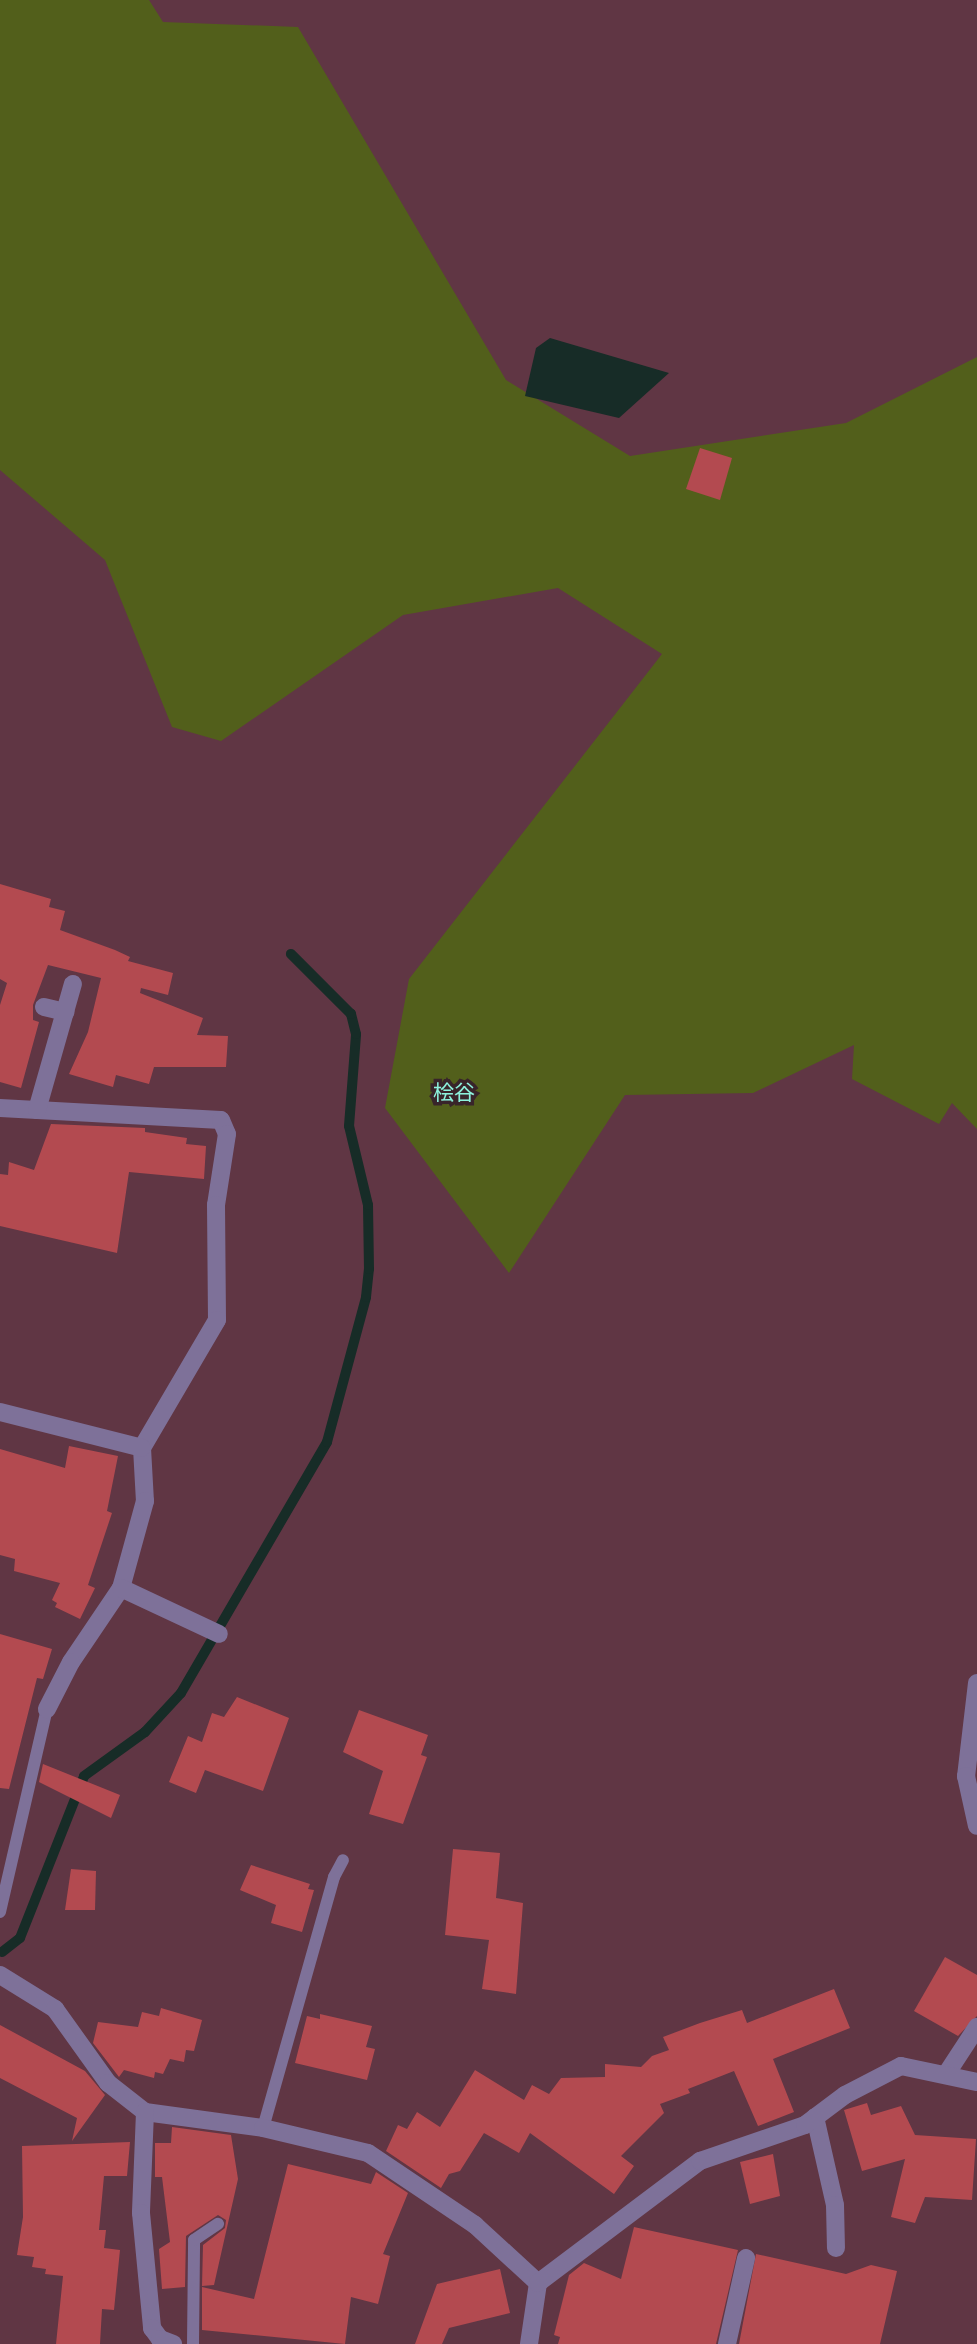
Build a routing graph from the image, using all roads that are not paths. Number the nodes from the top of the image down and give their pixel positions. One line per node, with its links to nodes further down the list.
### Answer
1 (73, 984): 3 (street)
2 (44, 1007): 3 (street)
3 (65, 1012): 5 (street)
4 (0, 1108): 5 (street)
5 (37, 1111): 7 (street)
6 (0, 1412): 7 (street)
7 (142, 1447): 8 (street)
8 (121, 1588): 9 (street); 11 (street)
9 (219, 1634)
10 (977, 1683): 12 (street)
11 (47, 1709): 14 (lane)
12 (977, 1826)
13 (343, 1860): 21 (lane)
14 (0, 1912)
15 (0, 1975): 19 (street)
16 (977, 2027): 17 (street)
17 (947, 2073): 18 (street); 20 (street)
18 (977, 2082)
19 (145, 2112): 21 (street); 26 (street)
20 (815, 2117): 23 (street); 25 (street)
21 (263, 2128): 25 (street)
22 (218, 2224): 27 (lane)
23 (836, 2248)
24 (746, 2258): 29 (street)
25 (538, 2283): 28 (street)
26 (173, 2344)
27 (193, 2344)
28 (529, 2344)
29 (727, 2344)

